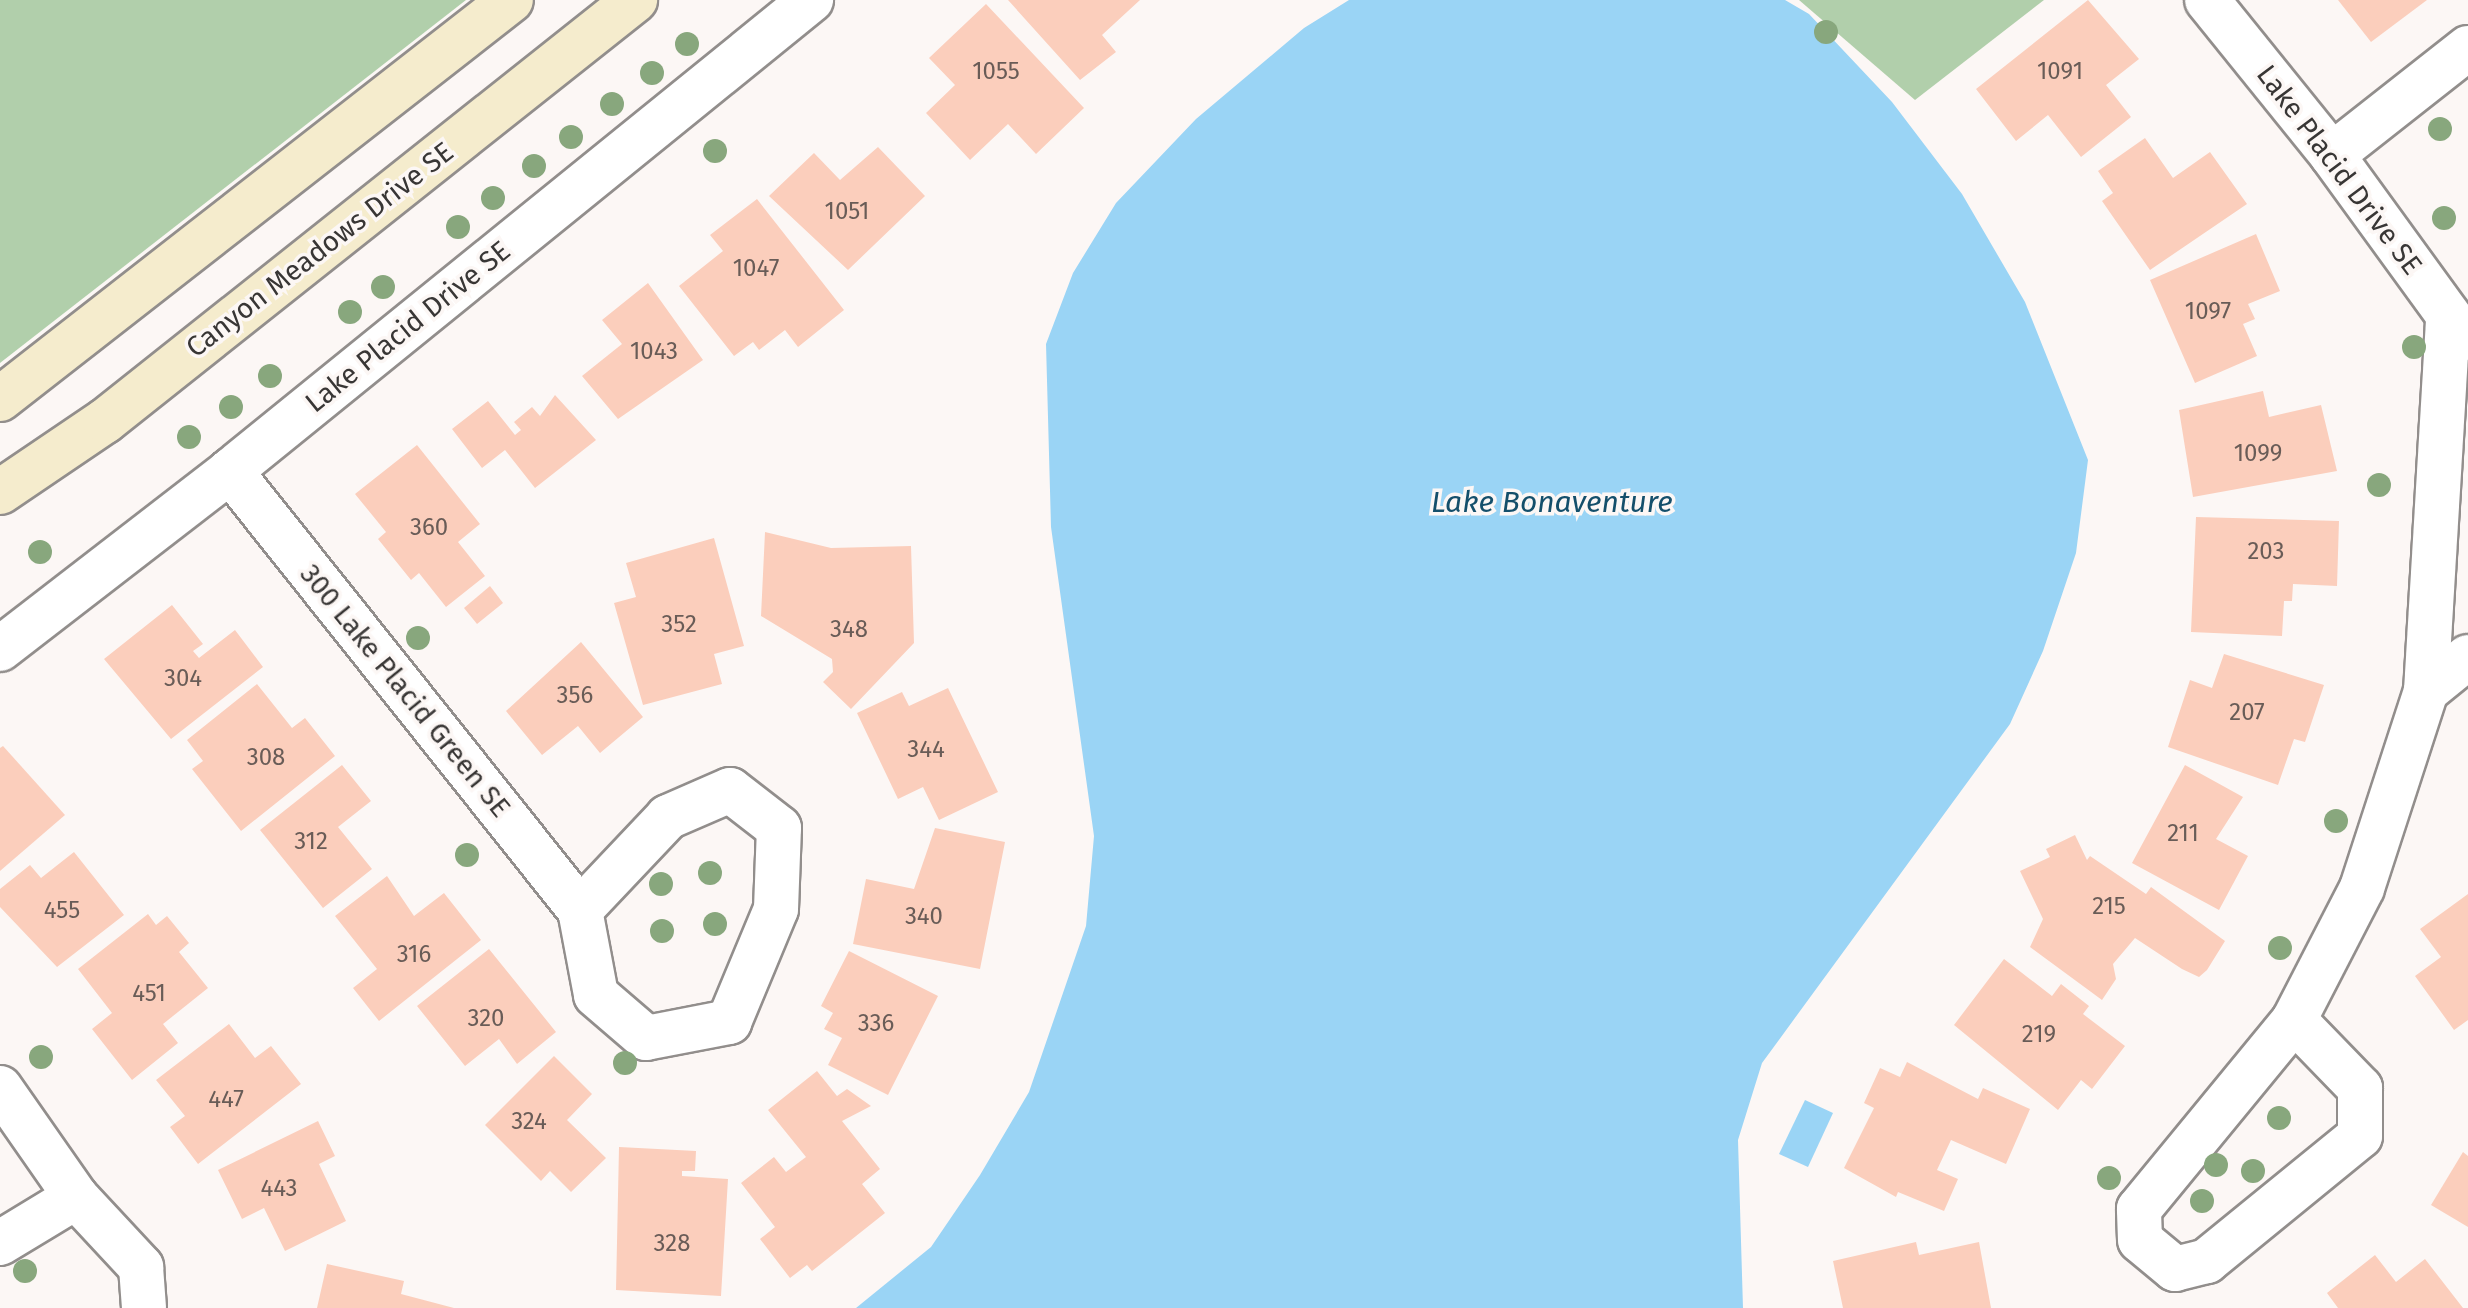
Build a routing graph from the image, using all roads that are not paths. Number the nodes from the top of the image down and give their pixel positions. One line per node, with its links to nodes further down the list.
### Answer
1 (511, 0): 8 (main road)
2 (635, 0): 10 (main road, Canyon Meadows Drive SE)
3 (811, 0): 9 (street, Lake Placid Drive SE)
4 (2207, 0): 6 (street, Lake Placid Drive SE)
5 (2468, 48): 6 (street)
6 (2332, 155): 7 (street, Lake Placid Drive SE)
7 (2458, 329): 13 (street)
8 (0, 399)
9 (230, 471): 11 (street, Lake Placid Drive SE); 14 (street, 300 Lake Placid Green SE)
10 (0, 492)
11 (0, 649)
12 (2468, 657): 13 (street)
13 (2426, 691): 15 (street)
14 (580, 910): 14 (street, 300 Lake Placid Green SE)
15 (2294, 1020): 15 (street)
16 (0, 1088): 17 (street)
17 (76, 1197): 18 (street); 19 (street)
18 (0, 1243)
19 (144, 1308)

